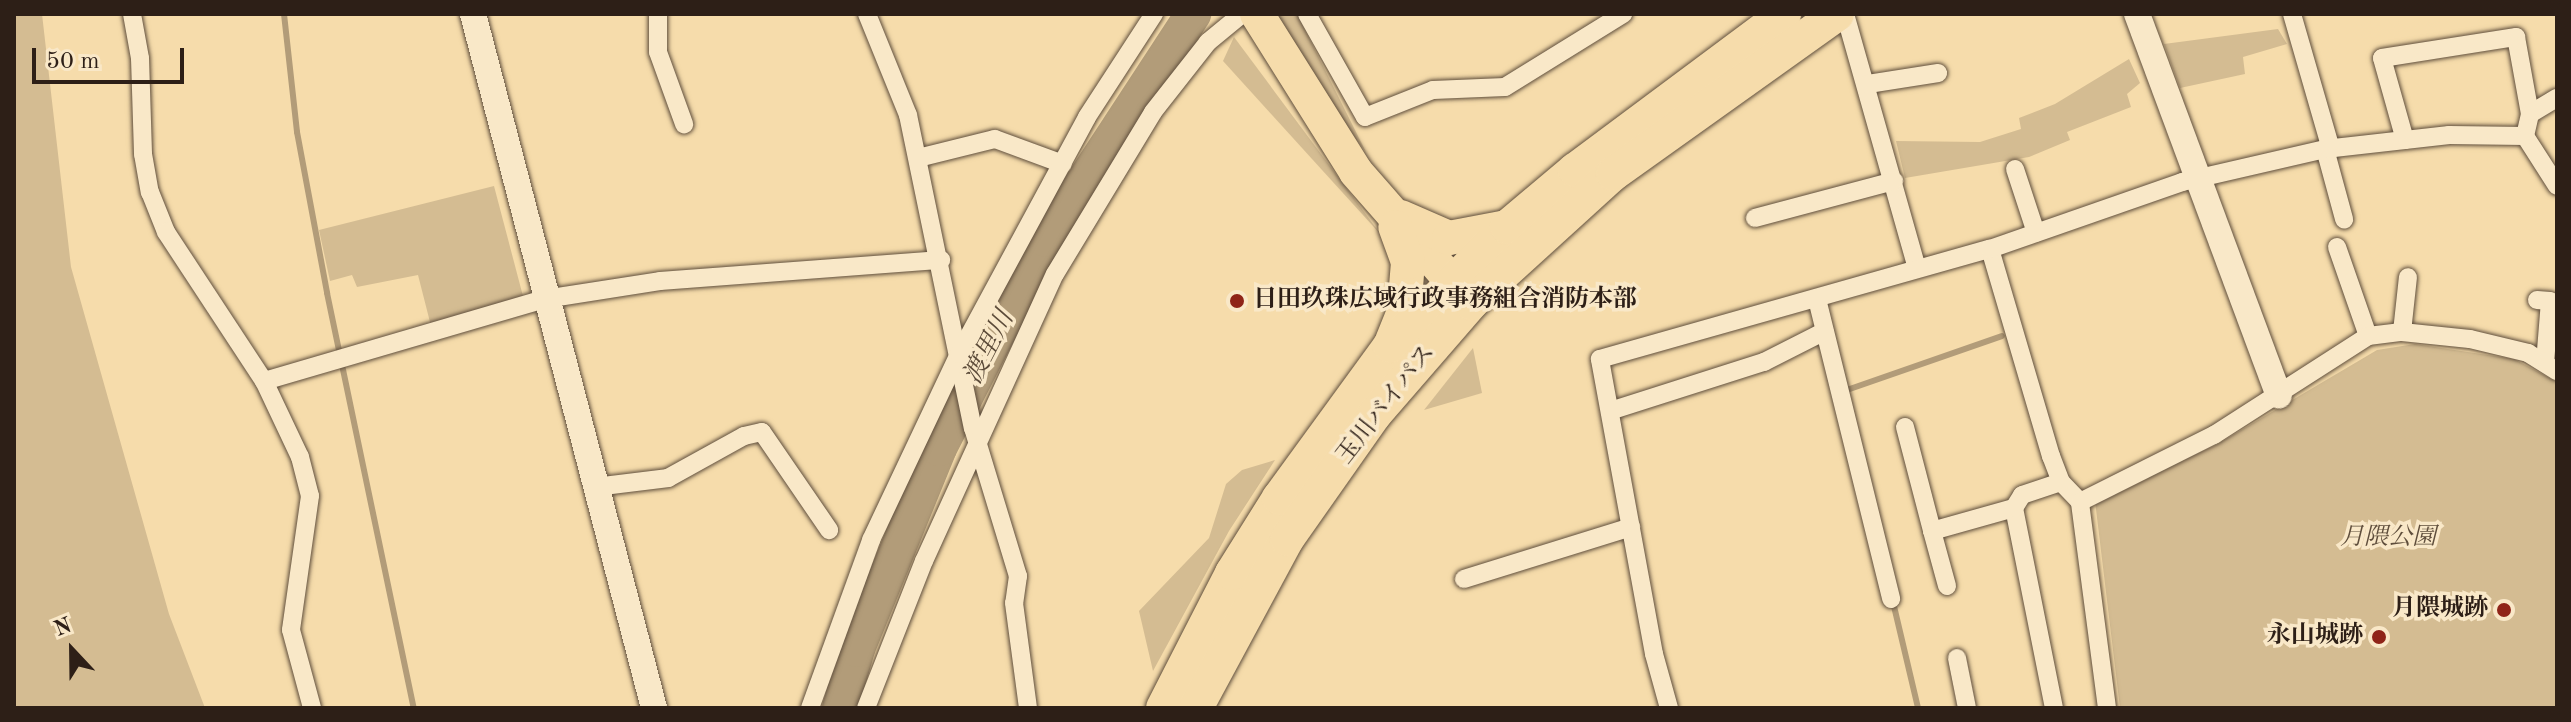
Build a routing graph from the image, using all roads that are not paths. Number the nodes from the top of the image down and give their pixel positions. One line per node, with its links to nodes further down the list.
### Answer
1 (132, 14): 48 (street)
2 (473, 14): 39 (street)
3 (658, 14): 18 (street)
4 (867, 14): 22 (street)
5 (1154, 14): 23 (street)
6 (1307, 14): 7 (street)
7 (1623, 14)
8 (1784, 14): 31 (highway, 玉川バイパス)
9 (1837, 14): 38 (highway, 玉川バイパス)
10 (1845, 14): 15 (street)
11 (2137, 14): 25 (street)
12 (2292, 14): 21 (street)
13 (1253, 16): 28 (highway); 52 (street)
14 (1938, 73): 15 (street)
15 (1868, 84): 26 (street)
16 (2557, 98): 17 (street)
17 (2530, 114): 19 (street); 20 (street)
18 (684, 124)
19 (2525, 136): 20 (street); 27 (street)
20 (2405, 140): 21 (street)
21 (2328, 149): 25 (street); 30 (street)
22 (918, 158): 23 (street); 35 (street)
23 (1063, 164): 46 (street)
24 (2015, 169): 32 (street)
25 (2198, 179): 32 (street); 49 (street)
26 (1894, 181): 29 (street); 36 (street)
27 (2557, 186)
28 (1387, 209): 31 (highway); 38 (highway); 45 (highway)
29 (1755, 218)
30 (2344, 219)
31 (1507, 227): 38 (highway, 玉川バイパス)
32 (2036, 233): 34 (street)
33 (2337, 247): 44 (street)
34 (1990, 249): 36 (street); 53 (street)
35 (941, 260): 39 (street); 46 (street)
36 (1917, 268): 40 (street)
37 (2408, 277): 43 (street)
38 (1462, 293): 45 (highway, 玉川バイパス); 70 (highway, 玉川バイパス)
39 (545, 299): 48 (street); 54 (street)
40 (1817, 299): 42 (street); 50 (street)
41 (2537, 300): 47 (street)
42 (1825, 331): 50 (street); 62 (street)
43 (2402, 332): 44 (street); 47 (street)
44 (2368, 336): 49 (street)
45 (1390, 346): 69 (highway, 玉川バイパス)
46 (959, 354): 52 (street); 66 (street)
47 (2551, 367)
48 (264, 381): 64 (street)
49 (2279, 395): 55 (street)
50 (1610, 411): 57 (street)
51 (1905, 427): 59 (street)
52 (975, 435): 67 (street); 68 (street)
53 (2061, 482): 55 (street); 56 (street)
54 (595, 487): 58 (street); 65 (street)
55 (2080, 502): 74 (street)
56 (2014, 508): 59 (street); 73 (street)
57 (1631, 527): 60 (street); 71 (street)
58 (829, 530)
59 (1932, 531): 61 (street)
60 (1464, 579)
61 (1947, 586)
62 (1891, 599)
63 (1957, 658): 72 (street)
64 (312, 708)
65 (654, 708)
66 (810, 708)
67 (866, 708)
68 (1028, 708)
69 (1163, 708)
70 (1196, 708)
71 (1669, 708)
72 (1967, 708)
73 (2054, 708)
74 (2107, 708)

